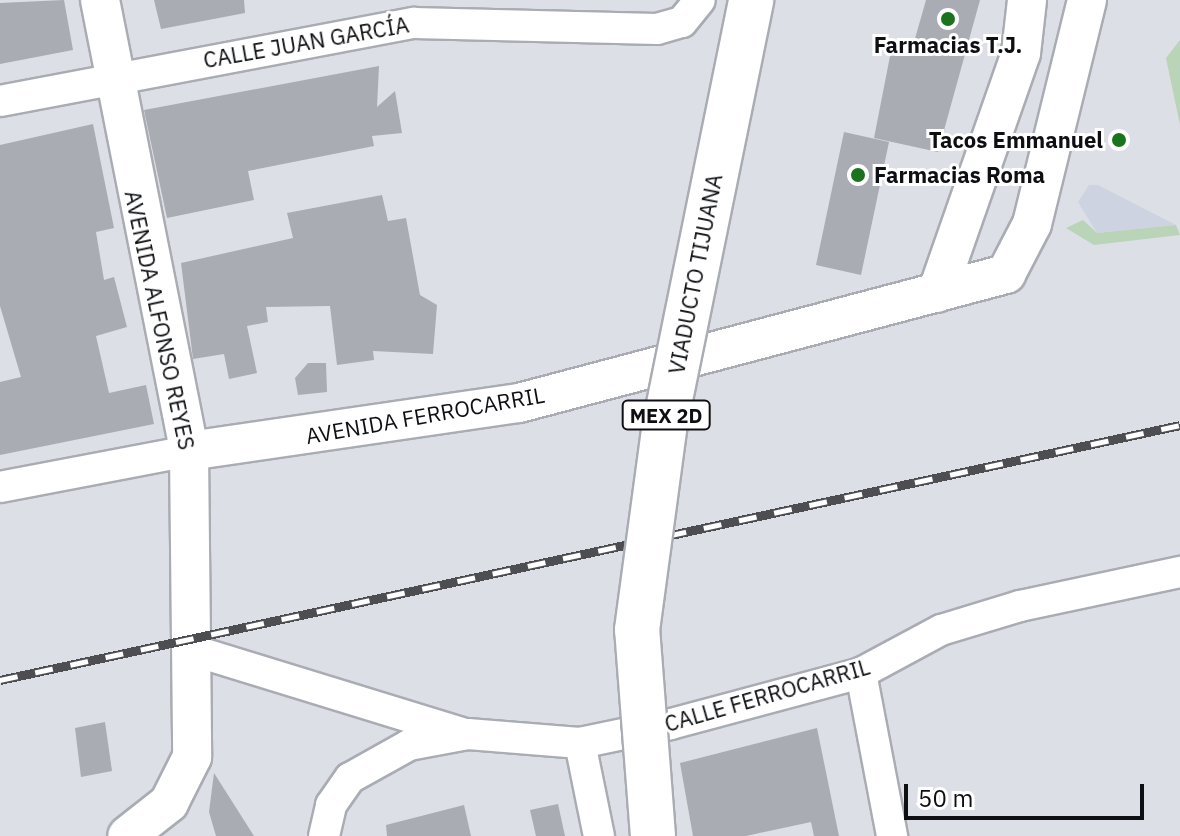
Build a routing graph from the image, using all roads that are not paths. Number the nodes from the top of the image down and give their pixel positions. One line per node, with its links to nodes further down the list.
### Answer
1 (100, 0): 7 (street, AVENIDA ALFONSO REYES)
2 (700, 0): 7 (street, CALLE JUAN GARCÍA)
3 (751, 0): 20 (highway, VIADUCTO TIJUANA / MEX 2D, bridge)
4 (761, 0): 21 (highway, VIADUCTO TIJUANA / MEX 2D)
5 (1027, 0): 9 (street)
6 (1087, 0): 9 (street, AVENIDA FERROCARRIL)
7 (110, 75): 8 (street, CALLE JUAN GARCÍA); 10 (street, AVENIDA ALFONSO REYES)
8 (0, 101)
9 (937, 293): 10 (street, AVENIDA FERROCARRIL)
10 (189, 451): 11 (street, AVENIDA FERROCARRIL); 13 (street, AVENIDA ALFONSO REYES)
11 (0, 487)
12 (1180, 572): 14 (street, CALLE FERROCARRIL)
13 (195, 651): 15 (street); 17 (street, AVENIDA ALFONSO REYES)
14 (861, 673): 16 (street, CALLE FERROCARRIL); 22 (street)
15 (468, 734): 16 (street, CALLE FERROCARRIL); 18 (street)
16 (580, 743): 19 (street)
17 (138, 829)
18 (324, 836)
19 (599, 836)
20 (653, 836)
21 (672, 836)
22 (892, 836)

